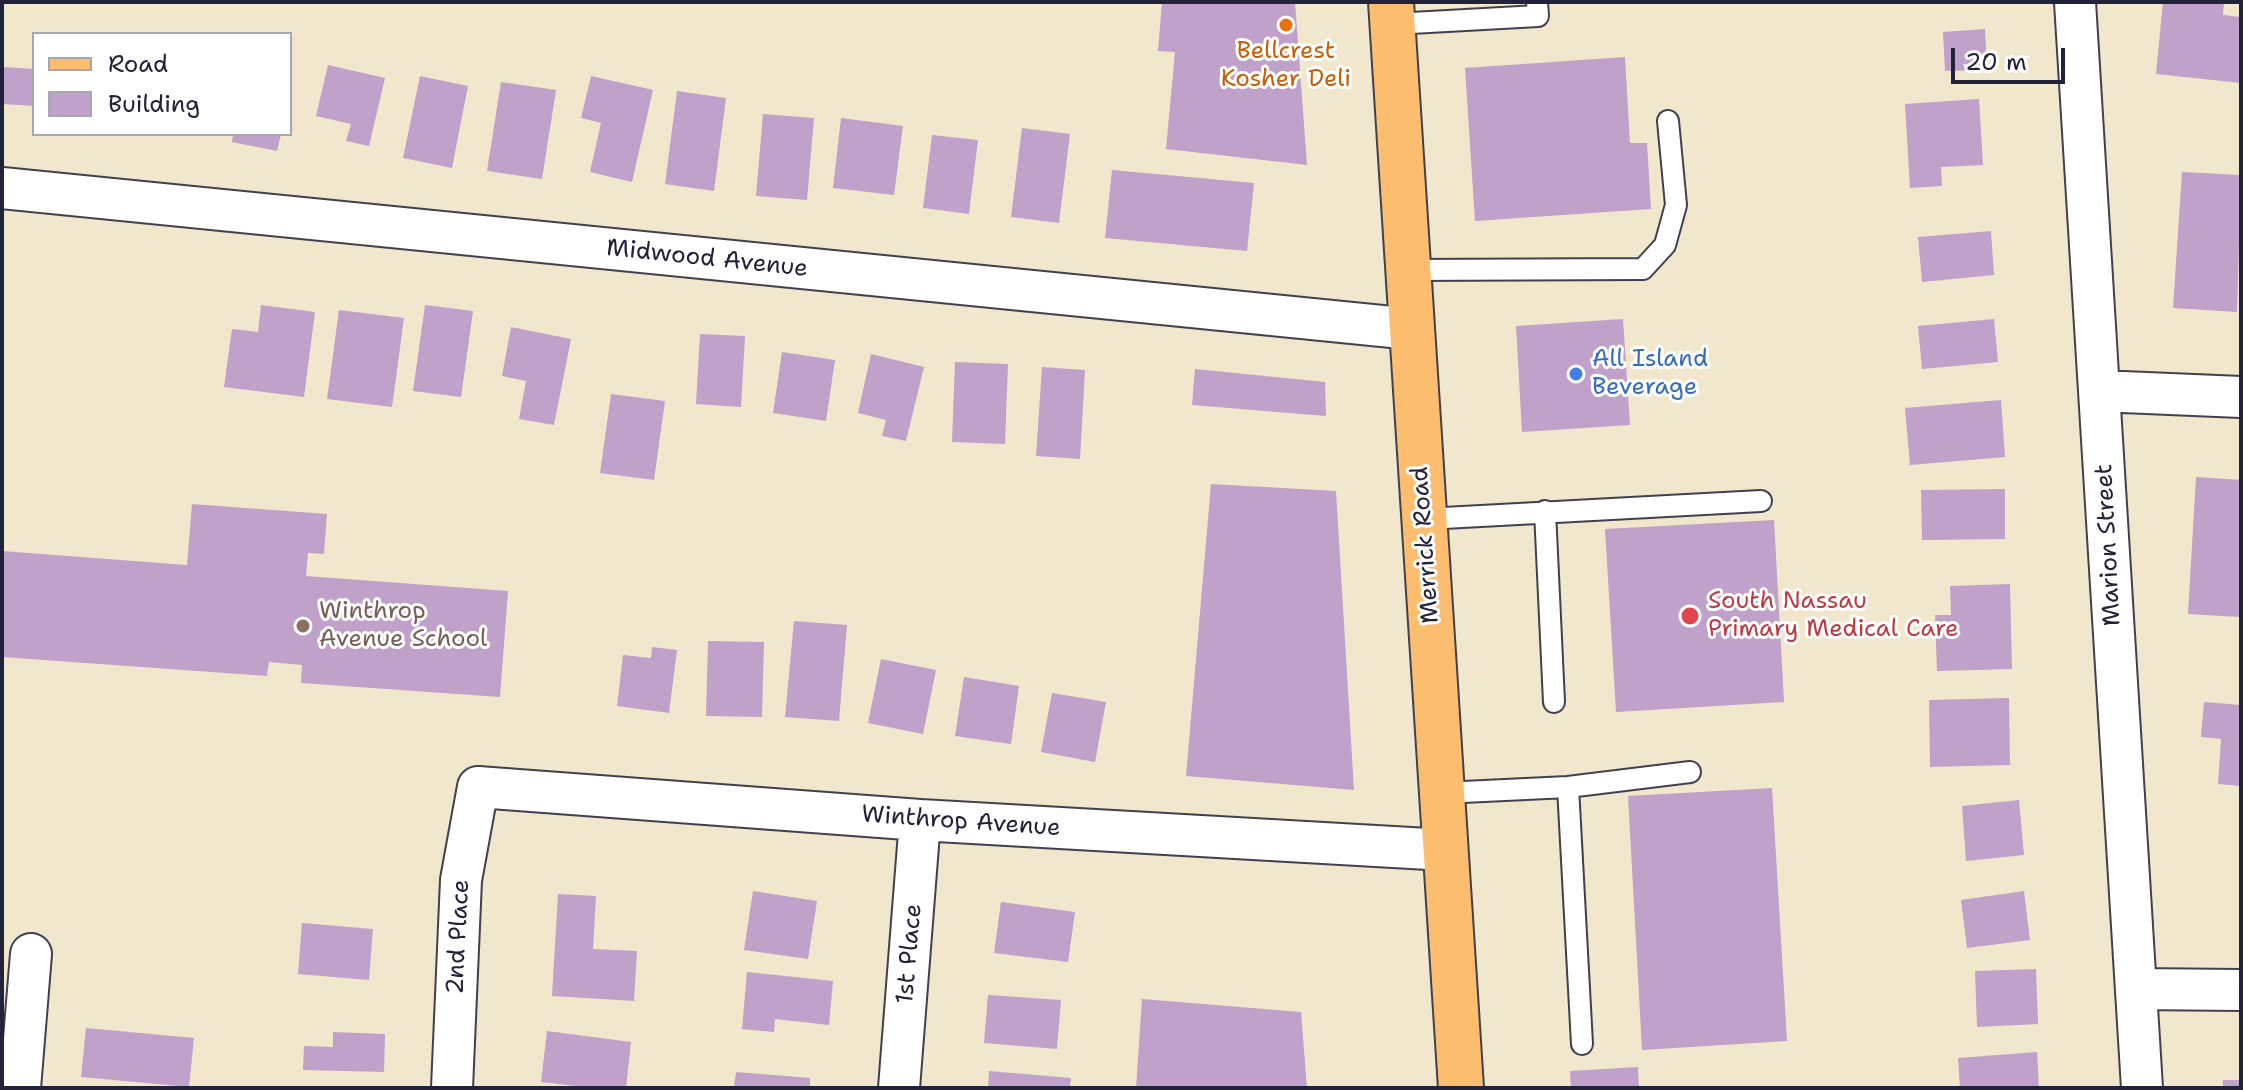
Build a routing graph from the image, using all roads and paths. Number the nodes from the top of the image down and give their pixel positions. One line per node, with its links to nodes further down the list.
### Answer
1 (1537, 2): 3 (lane)
2 (2075, 2): 9 (street, Marion Street)
3 (1467, 11): 4 (lane)
4 (1392, 13): 7 (main road, Merrick Road)
5 (1668, 121): 7 (lane)
6 (2, 188): 8 (street, Midwood Avenue)
7 (1408, 270): 8 (main road, Merrick Road)
8 (1412, 329): 13 (main road, Merrick Road)
9 (2099, 391): 10 (street); 22 (street, Marion Street)
10 (2241, 397)
11 (1761, 501): 12 (lane)
12 (1545, 511): 13 (lane); 14 (lane)
13 (1425, 519): 18 (main road, Merrick Road)
14 (1554, 702)
15 (1690, 772): 17 (lane)
16 (478, 787): 19 (street, Winthrop Avenue); 26 (street, 2nd Place)
17 (1568, 787): 18 (lane); 24 (lane)
18 (1442, 793): 20 (main road, Merrick Road)
19 (920, 820): 20 (street, Winthrop Avenue); 27 (street, 1st Place)
20 (1446, 850): 28 (main road, Merrick Road)
21 (31, 954): 25 (street)
22 (2136, 989): 23 (street); 29 (street, Marion Street)
23 (2241, 990)
24 (1582, 1044)
25 (20, 1088)
26 (452, 1088)
27 (899, 1088)
28 (1461, 1088)
29 (2142, 1088)

